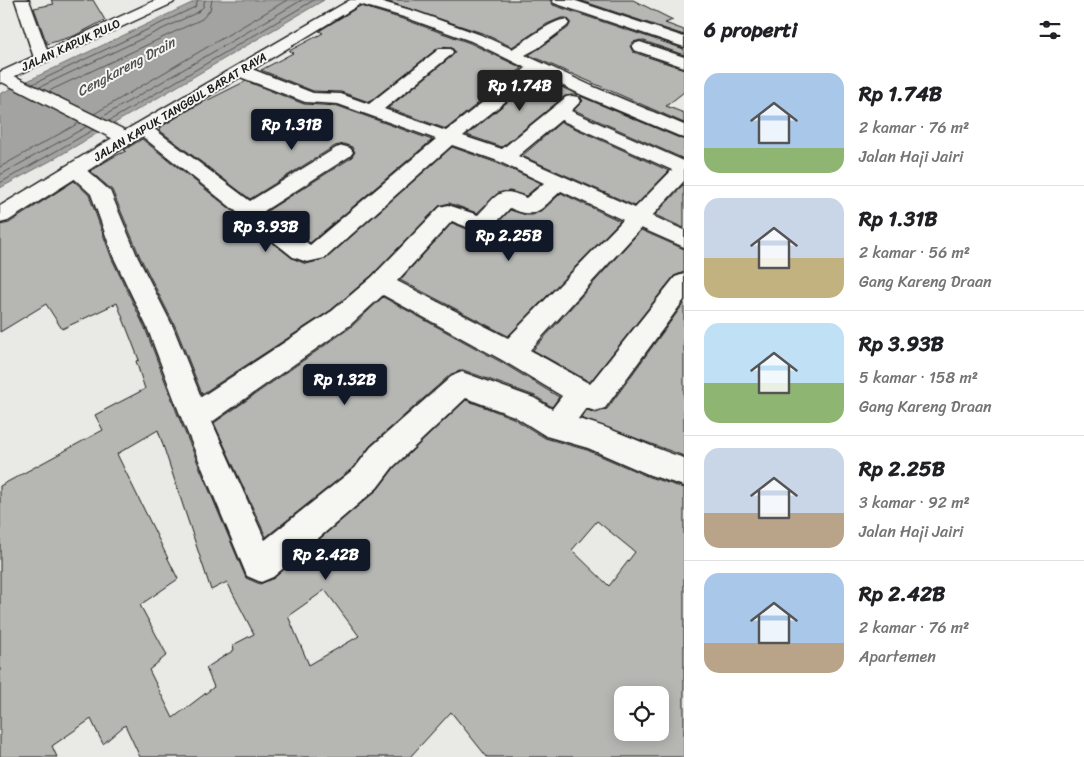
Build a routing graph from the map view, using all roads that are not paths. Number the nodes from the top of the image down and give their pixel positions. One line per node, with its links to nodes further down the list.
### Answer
1 (22, 0): 14 (street)
2 (361, 0): 13 (street); 17 (street, JALAN KAPUK TANGGUL BARAT RAYA)
3 (559, 0): 6 (street)
4 (591, 0): 6 (street)
5 (159, 2): 14 (street, JALAN KAPUK PULO)
6 (623, 20): 9 (street)
7 (562, 23): 13 (street)
8 (669, 24): 9 (street)
9 (651, 30): 10 (street)
10 (684, 42)
11 (640, 47): 15 (street)
12 (445, 52): 20 (street)
13 (513, 55): 16 (street)
14 (42, 58): 18 (street, JALAN KAPUK PULO)
15 (684, 62)
16 (537, 68): 19 (street); 24 (street)
17 (241, 71): 20 (street); 23 (street, JALAN KAPUK TANGGUL BARAT RAYA)
18 (6, 78): 23 (street)
19 (588, 91): 21 (street); 22 (street)
20 (371, 111): 24 (street)
21 (558, 112): 26 (street); 27 (street)
22 (684, 132)
23 (128, 134): 28 (street, JALAN KAPUK TANGGUL BARAT RAYA); 30 (street)
24 (450, 138): 26 (street); 30 (street)
25 (343, 152): 30 (street)
26 (505, 157): 29 (street)
27 (684, 168): 32 (street)
28 (75, 170): 31 (street, JALAN KAPUK TANGGUL BARAT RAYA); 38 (street)
29 (558, 182): 32 (street); 34 (street)
30 (249, 211)
31 (0, 216)
32 (637, 218): 33 (street); 36 (street)
33 (684, 239)
34 (381, 283): 36 (street); 38 (street)
35 (684, 283): 37 (street)
36 (511, 352): 37 (street)
37 (581, 392): 39 (street)
38 (195, 417): 39 (street)
39 (556, 426): 40 (street)
40 (684, 472)

